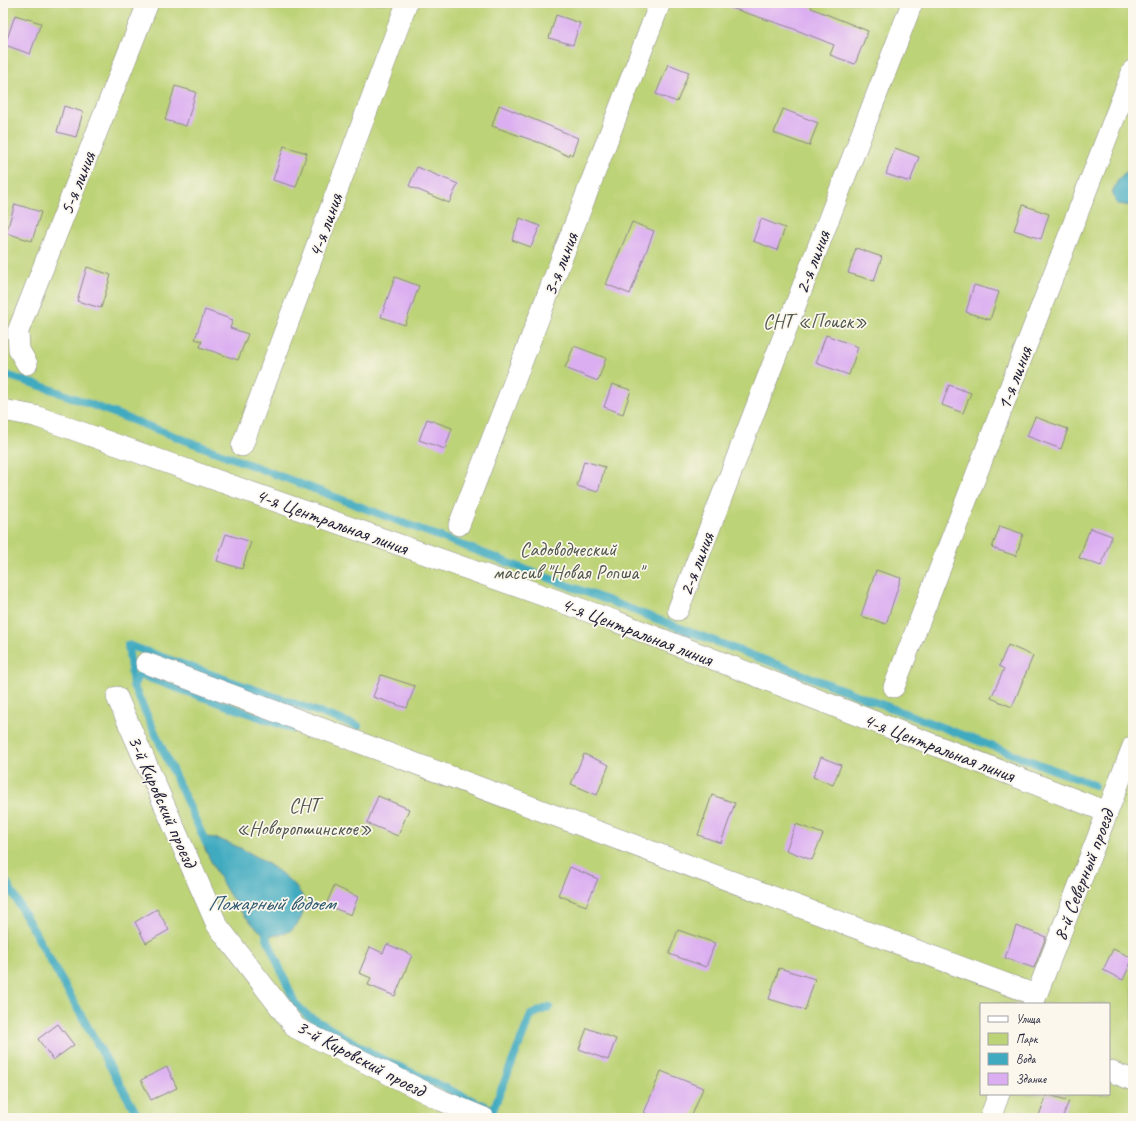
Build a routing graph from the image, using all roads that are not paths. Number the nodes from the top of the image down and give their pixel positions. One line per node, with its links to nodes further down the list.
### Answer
1 (148, 3): 6 (street, 5-я линия)
2 (407, 3): 8 (street, 4-я линия)
3 (660, 3): 9 (street, 3-я линия)
4 (912, 3): 10 (street, 2-я линия)
5 (1133, 70): 12 (street, 1-я линия)
6 (27, 364)
7 (3, 410): 16 (street, 4-я Центральная линия)
8 (242, 446)
9 (459, 525)
10 (678, 610)
11 (146, 663): 17 (street)
12 (894, 687)
13 (117, 697): 21 (street, 3-й Кировский проезд)
14 (1133, 746): 15 (street, 8-й Северный проезд)
15 (1125, 792): 16 (street, 8-й Северный проезд)
16 (1107, 812): 17 (street, 8-й Северный проезд)
17 (1034, 999)
18 (1110, 1071): 19 (street)
19 (1133, 1080)
20 (999, 1095): 22 (street)
21 (484, 1118)
22 (990, 1118)

